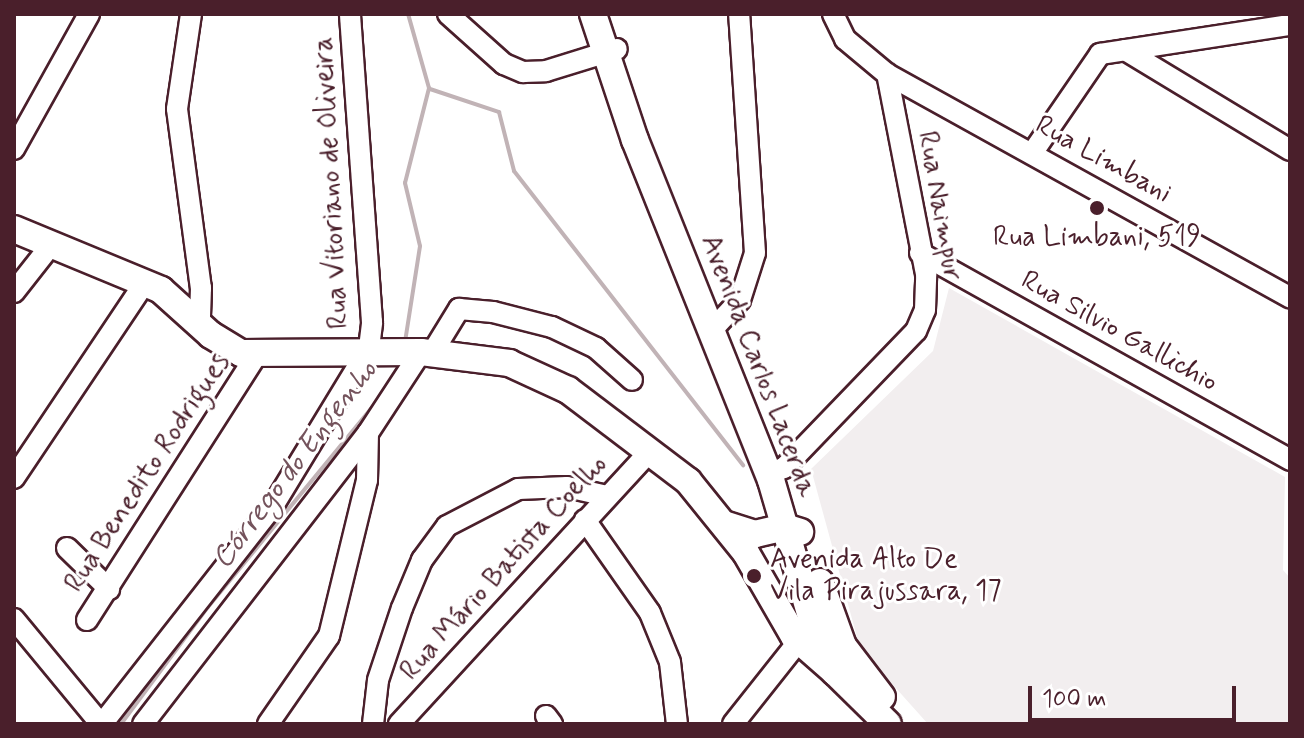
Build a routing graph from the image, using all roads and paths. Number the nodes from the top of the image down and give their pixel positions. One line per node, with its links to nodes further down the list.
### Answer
1 (89, 14): 13 (street)
2 (191, 14): 23 (street)
3 (350, 14): 24 (street, Rua Vitoriano de Oliveira)
4 (593, 14): 11 (main road, Avenida Carlos Lacerda)
5 (609, 14): 11 (main road, Avenida Carlos Lacerda)
6 (739, 14): 22 (street)
7 (833, 14): 12 (street, Rua Limbani)
8 (457, 18): 11 (street)
9 (1290, 25): 10 (street)
10 (1125, 50): 14 (street); 15 (street)
11 (611, 52): 22 (main road, Avenida Carlos Lacerda)
12 (887, 74): 15 (street, Rua Limbani); 18 (street, Rua Naimpur)
13 (14, 149)
14 (1290, 150)
15 (1033, 152): 21 (street, Rua Limbani)
16 (14, 229): 17 (main road)
17 (51, 245): 19 (main road); 20 (street)
18 (920, 253): 30 (street, Rua Silvio Gallichio); 31 (street, Rua Naimpur)
19 (145, 282): 23 (main road); 32 (street)
20 (14, 292)
21 (1290, 297)
22 (719, 324): 31 (main road, Avenida Carlos Lacerda)
23 (200, 325): 26 (main road)
24 (374, 348): 25 (main road); 26 (main road); 43 (street)
25 (421, 352): 27 (street); 28 (street); 29 (main road)
26 (255, 357): 39 (street, Rua Benedito Rodrigues)
27 (632, 380)
28 (368, 433): 44 (street); 45 (street)
29 (651, 450): 33 (street, Rua Mário Batista Coelho); 35 (main road)
30 (1290, 460)
31 (776, 471): 36 (main road, Avenida Carlos Lacerda)
32 (14, 478)
33 (607, 496): 34 (street, Rua Mário Batista Coelho); 46 (street)
34 (585, 520): 47 (street, Rua Mário Batista Coelho); 48 (street)
35 (724, 524): 36 (main road); 38 (main road)
36 (787, 531): 38 (main road); 42 (main road, Avenida Carlos Lacerda)
37 (67, 548): 39 (street)
38 (748, 557): 42 (main road)
39 (109, 589): 41 (street, Rua Benedito Rodrigues)
40 (14, 619): 43 (street)
41 (87, 620)
42 (820, 633): 49 (street); 50 (main road, Avenida Carlos Lacerda); 51 (main road, Avenida Carlos Lacerda)
43 (101, 724)
44 (143, 724)
45 (268, 724)
46 (373, 724)
47 (399, 724)
48 (677, 724)
49 (733, 724)
50 (888, 724)
51 (906, 724)

